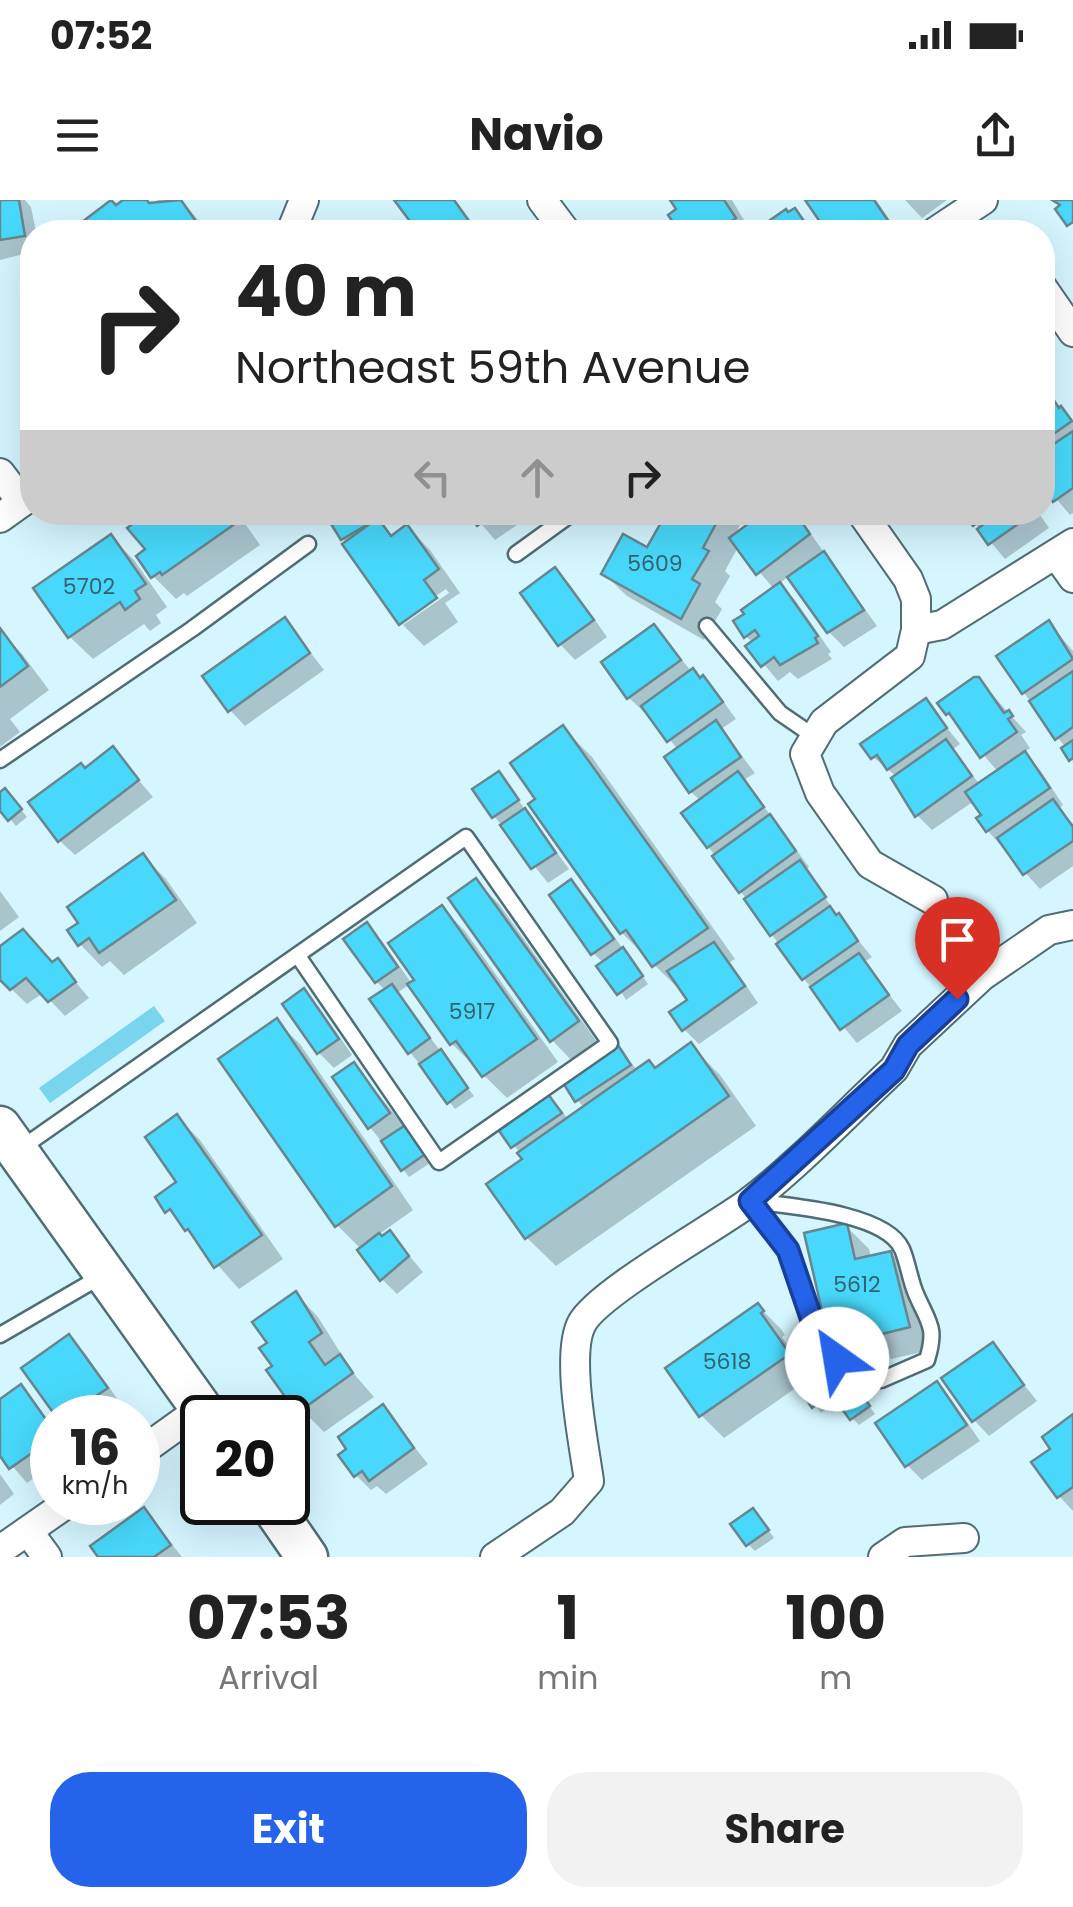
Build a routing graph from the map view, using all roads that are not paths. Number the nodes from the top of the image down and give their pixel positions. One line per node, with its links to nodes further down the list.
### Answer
1 (983, 200): 2 (street)
2 (953, 220)
3 (1055, 306): 4 (street)
4 (1073, 332)
5 (0, 472): 6 (street)
6 (18, 505)
7 (556, 525): 11 (lane)
8 (870, 525): 14 (street)
9 (308, 544): 16 (lane)
10 (1064, 548): 12 (street); 14 (street)
11 (516, 554)
12 (1073, 578)
13 (707, 626): 15 (lane)
14 (916, 630): 15 (street)
15 (810, 746): 17 (street)
16 (0, 760)
17 (933, 900)
18 (1073, 926): 21 (street)
19 (298, 956): 19 (lane); 20 (lane)
20 (8, 1139): 22 (street)
21 (750, 1201): 21 (lane); 32 (street)
22 (106, 1274): 23 (lane); 24 (street)
23 (0, 1336)
24 (192, 1395)
25 (36, 1525): 27 (street)
26 (285, 1525): 31 (street)
27 (28, 1531): 29 (street); 30 (street)
28 (964, 1538): 33 (street)
29 (0, 1550)
30 (46, 1557)
31 (308, 1557)
32 (495, 1557)
33 (883, 1557)

